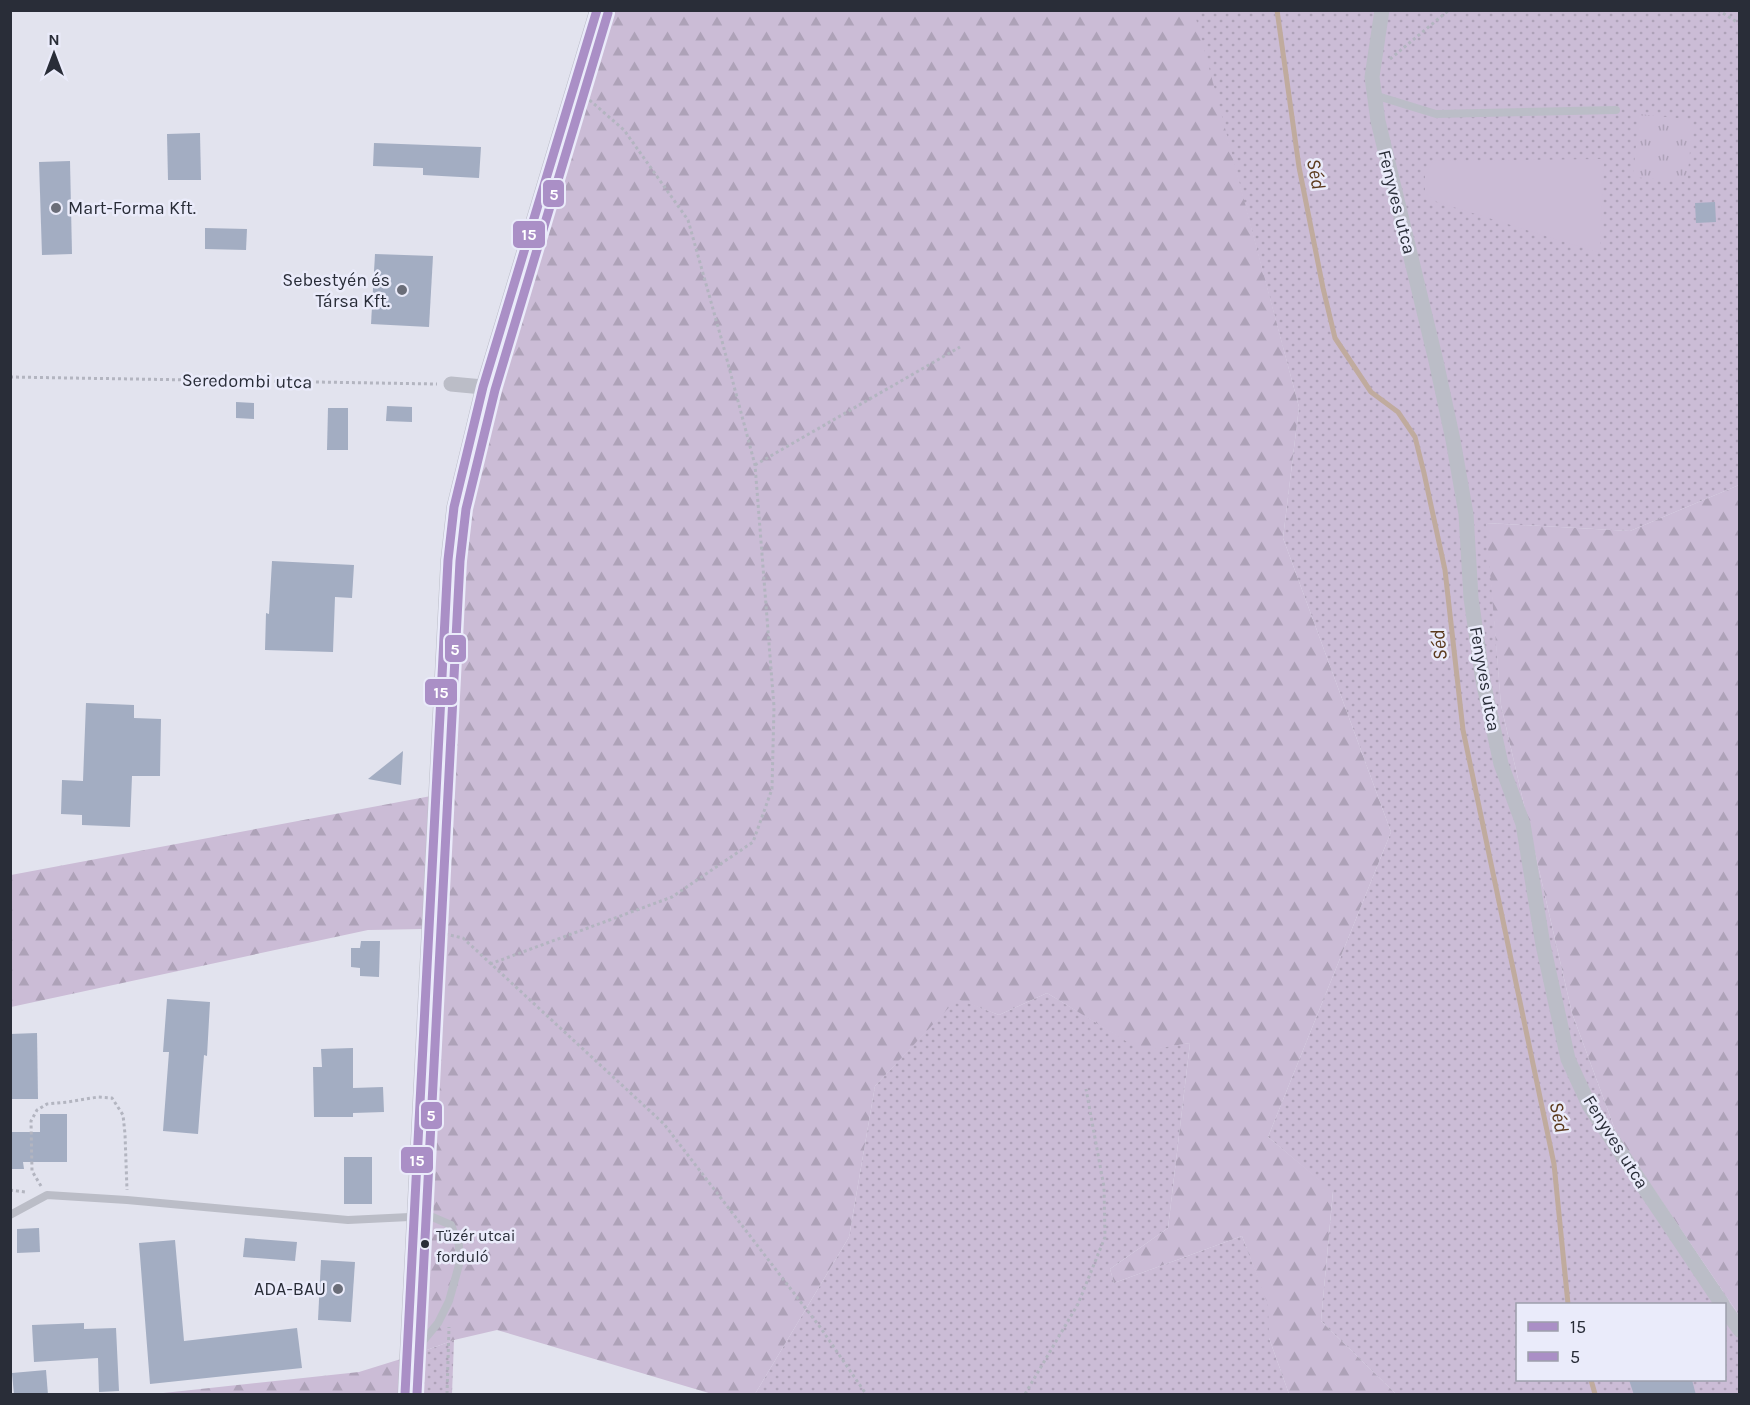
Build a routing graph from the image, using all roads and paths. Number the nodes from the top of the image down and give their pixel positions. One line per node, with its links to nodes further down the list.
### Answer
1 (597, 10): 7 (street)
2 (1382, 10): 6 (street, Fenyves utca)
3 (1449, 10): 6 (path)
4 (1718, 10): 5 (path)
5 (1740, 24)
6 (1372, 77): 8 (street, Fenyves utca)
7 (573, 86): 13 (street); 14 (path)
8 (1374, 95): 9 (lane); 22 (street, Fenyves utca)
9 (1616, 110)
10 (960, 347): 14 (path)
11 (10, 377): 12 (path, Seredombi utca)
12 (451, 384): 13 (street)
13 (483, 387): 15 (street)
14 (755, 465): 16 (path)
15 (429, 930): 16 (path); 21 (street)
16 (490, 964): 29 (path)
17 (1086, 1089): 30 (path)
18 (47, 1195): 19 (lane); 19 (path); 20 (lane)
19 (127, 1200): 21 (lane)
20 (10, 1215)
21 (414, 1217): 26 (street); 26 (lane)
22 (1721, 1303)
23 (1726, 1310): 25 (street, Fenyves utca)
24 (454, 1319): 28 (path)
25 (1740, 1330)
26 (406, 1361): 27 (street)
27 (405, 1395)
28 (447, 1395)
29 (866, 1395)
30 (1025, 1395)

